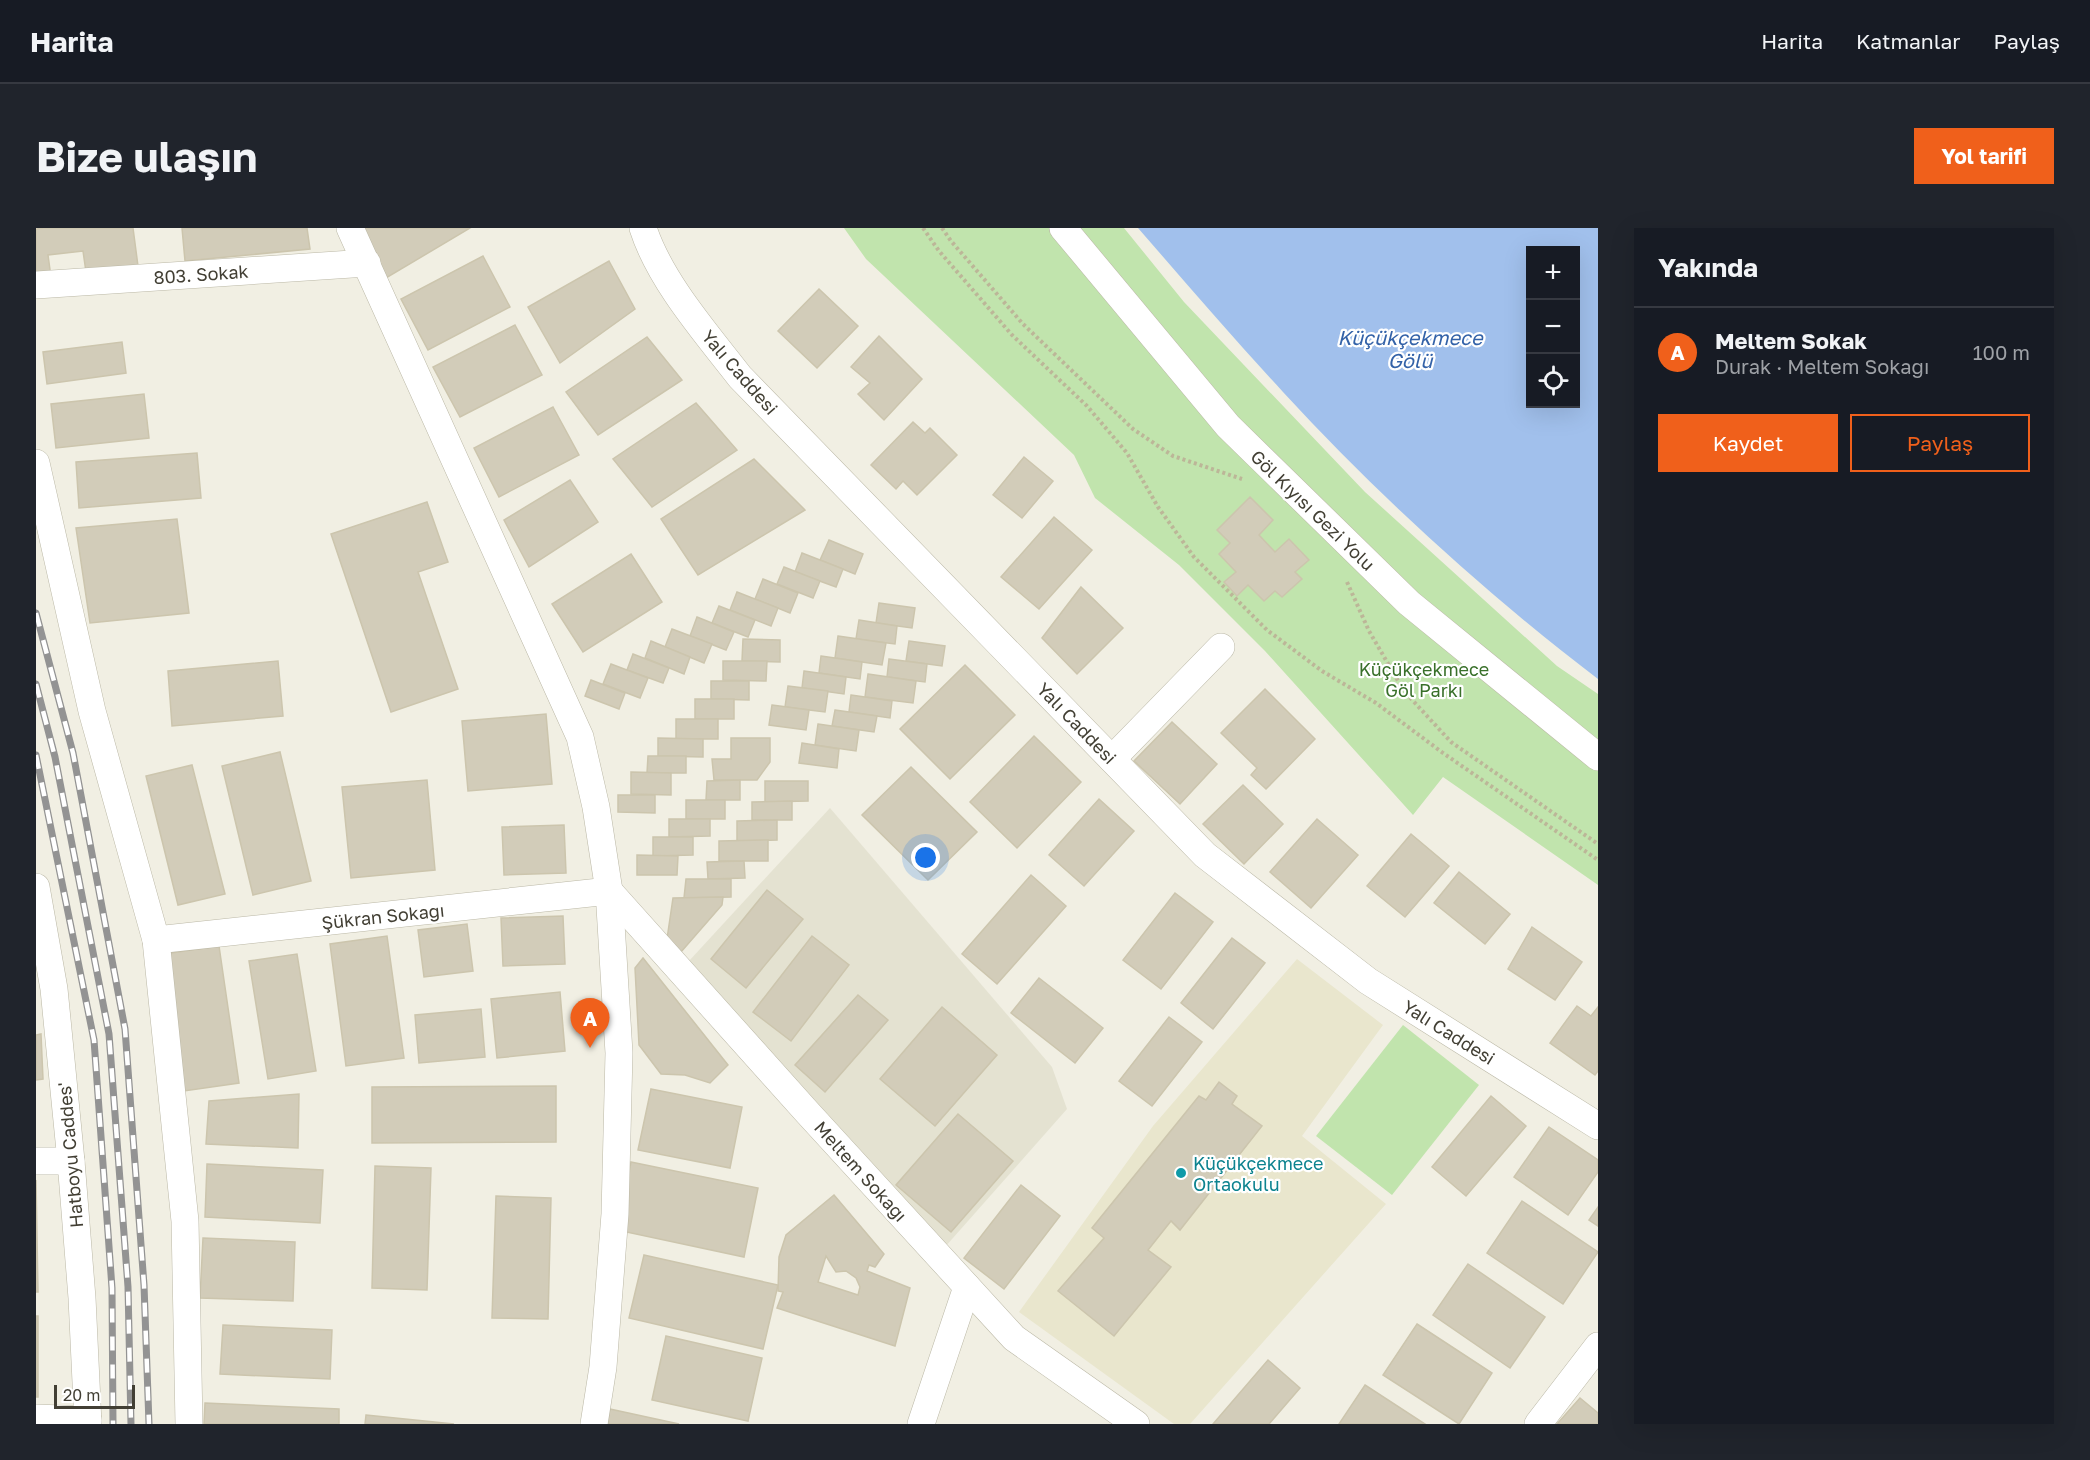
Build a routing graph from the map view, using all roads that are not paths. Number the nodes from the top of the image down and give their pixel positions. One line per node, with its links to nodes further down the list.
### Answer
1 (350, 228): 4 (street)
2 (642, 228): 9 (street, Yalı Caddesi)
3 (1063, 228): 8 (street, Göl Kıyısı Gezi Yolu)
4 (367, 263): 5 (street, 803. Sokak); 10 (street)
5 (36, 285)
6 (36, 463): 12 (street)
7 (1221, 647): 9 (street)
8 (1598, 757)
9 (1112, 759): 13 (street, Yalı Caddesi)
10 (609, 891): 12 (street, Şükran Sokağı); 16 (street, Meltem Sokağı); 22 (street)
11 (37, 897): 15 (street, Hatboyu Caddes')
12 (156, 940): 21 (street)
13 (1598, 1126)
14 (36, 1161): 15 (street)
15 (71, 1161): 20 (street, Hatboyu Caddes')
16 (967, 1287): 18 (street, Meltem Sokağı); 23 (street)
17 (1598, 1346): 25 (street)
18 (1102, 1414): 24 (street, Meltem Sokağı)
19 (36, 1418): 20 (street)
20 (88, 1422)
21 (189, 1424)
22 (594, 1424)
23 (921, 1424)
24 (1136, 1424)
25 (1538, 1424)

